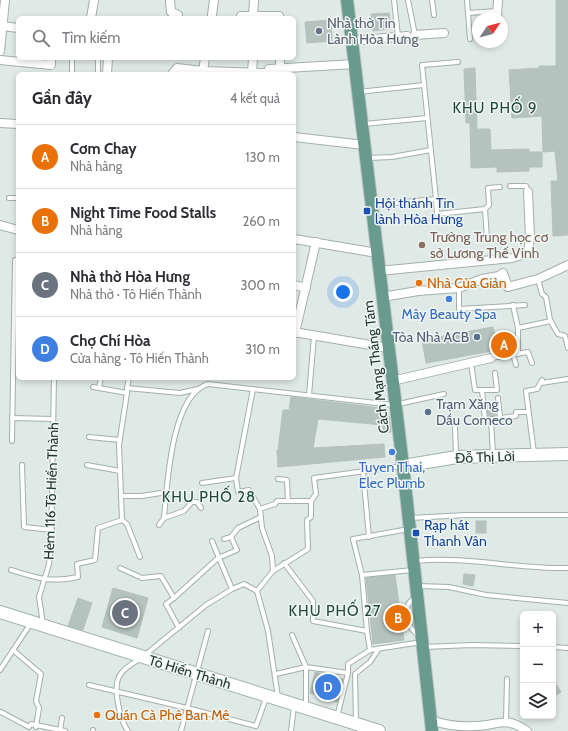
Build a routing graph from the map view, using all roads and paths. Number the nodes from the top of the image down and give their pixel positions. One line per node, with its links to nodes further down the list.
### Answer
1 (5, 0): 20 (street)
2 (94, 0): 17 (street)
3 (170, 0): 18 (street)
4 (214, 0): 15 (street)
5 (254, 0): 19 (street)
6 (347, 0): 26 (main road, Cách Mạng Tháng Tám)
7 (394, 0): 24 (lane)
8 (408, 0): 23 (lane)
9 (432, 0): 16 (lane)
10 (467, 0): 13 (lane)
11 (498, 0): 12 (street)
12 (497, 12)
13 (468, 13): 14 (lane); 25 (lane)
14 (472, 13)
15 (212, 15)
16 (434, 15)
17 (91, 16)
18 (178, 16)
19 (253, 16)
20 (3, 26): 21 (street); 27 (street)
21 (16, 28)
22 (444, 33): 23 (street)
23 (411, 35): 24 (street)
24 (398, 36): 26 (street)
25 (470, 39)
26 (352, 41): 37 (main road, Cách Mạng Tháng Tám)
27 (0, 51)
28 (0, 60): 29 (street)
29 (51, 60)
30 (72, 60): 39 (lane)
31 (98, 60): 40 (lane)
32 (108, 60): 41 (street)
33 (205, 60): 44 (street)
34 (253, 60): 45 (street)
35 (280, 60): 38 (street)
36 (458, 62): 47 (lane)
37 (355, 64): 38 (street); 48 (main road, Cách Mạng Tháng Tám)
38 (280, 68): 46 (street)
39 (72, 72)
40 (98, 72)
41 (107, 72)
42 (174, 72): 43 (street)
43 (198, 72)
44 (203, 72)
45 (252, 72)
46 (269, 72)
47 (424, 85): 48 (lane); 49 (lane)
48 (358, 92): 52 (main road, Cách Mạng Tháng Tám)
49 (427, 118): 52 (lane); 55 (lane)
50 (0, 123): 51 (street)
51 (16, 124)
52 (362, 124): 54 (main road, Cách Mạng Tháng Tám)
53 (296, 137): 54 (street)
54 (364, 145): 56 (main road, Cách Mạng Tháng Tám)
55 (431, 150): 56 (lane); 62 (lane)
56 (366, 158): 63 (main road, Cách Mạng Tháng Tám)
57 (510, 186): 59 (lane)
58 (500, 187): 64 (lane)
59 (528, 192): 73 (street)
60 (9, 198): 61 (lane)
61 (16, 198)
62 (436, 199): 63 (lane); 64 (lane)
63 (372, 205): 70 (main road, Cách Mạng Tháng Tám)
64 (485, 209): 68 (lane)
65 (0, 225): 66 (street)
66 (16, 229)
67 (296, 239): 69 (street)
68 (487, 239)
69 (316, 242): 70 (street); 77 (street)
70 (377, 253): 73 (main road, Cách Mạng Tháng Tám)
71 (16, 260): 75 (lane)
72 (568, 265): 74 (street)
73 (379, 271): 79 (main road, Cách Mạng Tháng Tám)
74 (538, 279): 78 (street); 83 (lane)
75 (16, 285): 82 (lane)
76 (296, 286): 77 (street)
77 (306, 288): 84 (street)
78 (459, 288): 79 (street); 80 (lane)
79 (382, 297): 88 (main road, Cách Mạng Tháng Tám)
80 (513, 305): 81 (lane); 85 (lane)
81 (525, 305)
82 (16, 310): 96 (lane)
83 (551, 321): 85 (lane); 89 (lane)
84 (296, 328)
85 (518, 328): 91 (lane)
86 (296, 332): 87 (street)
87 (314, 336): 88 (street); 110 (lane)
88 (388, 348): 102 (main road, Cách Mạng Tháng Tám)
89 (568, 348)
90 (513, 354): 91 (lane); 92 (lane); 95 (lane)
91 (518, 354): 93 (lane)
92 (491, 358): 94 (street)
93 (532, 362)
94 (471, 363): 102 (street); 108 (lane)
95 (516, 365)
96 (16, 368): 114 (lane)
97 (495, 373): 108 (lane)
98 (54, 380): 116 (lane, Hẻm 116 Tô Hiến Thành)
99 (101, 380): 104 (lane)
100 (129, 380): 107 (lane)
101 (568, 380): 113 (lane)
102 (392, 381): 112 (main road, Cách Mạng Tháng Tám)
103 (93, 387): 104 (lane)
104 (99, 388): 107 (lane)
105 (198, 389): 106 (lane); 107 (lane); 134 (lane)
106 (253, 389): 110 (lane); 131 (lane)
107 (127, 390): 120 (lane)
108 (482, 390): 117 (lane)
109 (444, 394): 112 (lane)
110 (309, 395): 112 (lane)
111 (498, 398): 115 (lane)
112 (394, 405): 128 (main road, Cách Mạng Tháng Tám)
113 (528, 412): 115 (lane); 123 (lane)
114 (12, 418): 116 (lane); 121 (lane)
115 (500, 418): 117 (lane)
116 (53, 419): 146 (lane, Hẻm 116 Tô Hiến Thành)
117 (491, 419): 124 (lane)
118 (455, 427): 125 (lane)
119 (89, 437): 120 (lane)
120 (120, 440): 129 (lane)
121 (12, 441)
122 (568, 454): 123 (main road, Đỗ Thị Lời)
123 (534, 455): 124 (main road, Đỗ Thị Lời)
124 (493, 456): 125 (main road, Đỗ Thị Lời)
125 (457, 457): 128 (main road, Đỗ Thị Lời)
126 (22, 465): 146 (lane)
127 (87, 465): 129 (lane)
128 (403, 466): 130 (lane); 144 (main road, Cách Mạng Tháng Tám)
129 (120, 471): 135 (lane)
130 (363, 472): 137 (lane); 148 (lane)
131 (236, 478): 133 (lane); 139 (lane)
132 (278, 479): 136 (lane)
133 (202, 483)
134 (167, 492): 135 (lane); 142 (lane)
135 (121, 496): 143 (lane)
136 (288, 501): 137 (lane); 139 (lane)
137 (311, 501): 153 (lane)
138 (201, 508): 142 (lane)
139 (260, 509): 141 (lane)
140 (568, 515): 144 (lane)
141 (261, 517): 147 (lane); 158 (lane)
142 (164, 518): 145 (lane)
143 (122, 520): 151 (lane); 160 (lane)
144 (409, 524): 148 (lane); 154 (main road, Cách Mạng Tháng Tám)
145 (158, 525)
146 (52, 530): 160 (lane, Hẻm 116 Tô Hiến Thành)
147 (231, 537): 149 (lane); 152 (lane)
148 (369, 537): 159 (lane)
149 (224, 539)
150 (212, 541): 152 (lane)
151 (140, 557)
152 (218, 558): 161 (lane); 164 (lane)
153 (284, 563): 158 (lane); 171 (lane)
154 (413, 565): 156 (lane); 159 (lane); 163 (main road, Cách Mạng Tháng Tám)
155 (120, 568): 164 (lane)
156 (568, 568)
157 (11, 570): 160 (lane)
158 (272, 571): 162 (lane)
159 (362, 575): 171 (lane)
160 (45, 580): 168 (lane, Hẻm 116 Tô Hiến Thành)
161 (232, 589): 162 (lane); 169 (lane)
162 (257, 591): 185 (lane)
163 (416, 591): 165 (lane); 173 (main road, Cách Mạng Tháng Tám)
164 (174, 598): 169 (lane)
165 (568, 603)
166 (0, 612): 167 (main road, Tô Hiến Thành)
167 (31, 622): 168 (main road, Tô Hiến Thành); 177 (lane)
168 (44, 626): 180 (main road, Tô Hiến Thành)
169 (179, 628): 180 (lane)
170 (208, 631): 184 (lane)
171 (367, 631): 178 (lane)
172 (292, 635): 181 (lane)
173 (422, 642): 174 (lane); 179 (lane); 198 (main road, Cách Mạng Tháng Tám)
174 (520, 646)
175 (556, 647): 176 (lane)
176 (568, 648)
177 (13, 650): 182 (lane); 197 (lane)
178 (370, 650): 179 (lane); 183 (lane)
179 (378, 650): 199 (lane)
180 (143, 657): 184 (main road, Tô Hiến Thành); 188 (lane)
181 (306, 667): 183 (lane); 185 (lane); 192 (lane)
182 (0, 670)
183 (348, 673): 195 (lane)
184 (197, 674): 189 (main road, Tô Hiến Thành); 191 (lane)
185 (276, 674): 189 (lane)
186 (507, 679): 196 (lane)
187 (89, 686): 188 (lane)
188 (116, 691): 191 (lane); 203 (lane)
189 (272, 697): 190 (main road, Tô Hiến Thành); 191 (lane)
190 (294, 704): 192 (main road, Tô Hiến Thành); 205 (lane)
191 (187, 708): 204 (lane)
192 (306, 708): 195 (main road, Tô Hiến Thành)
193 (1, 712): 201 (lane)
194 (62, 718): 202 (lane)
195 (337, 718): 199 (main road, Tô Hiến Thành)
196 (506, 721): 200 (street); 207 (street)
197 (36, 726): 201 (lane); 202 (lane)
198 (432, 726): 200 (street)
199 (360, 727): 206 (main road, Tô Hiến Thành)
200 (493, 727)
201 (28, 729)
202 (62, 731)
203 (128, 731)
204 (181, 731)
205 (291, 731)
206 (379, 731)
207 (527, 731)

